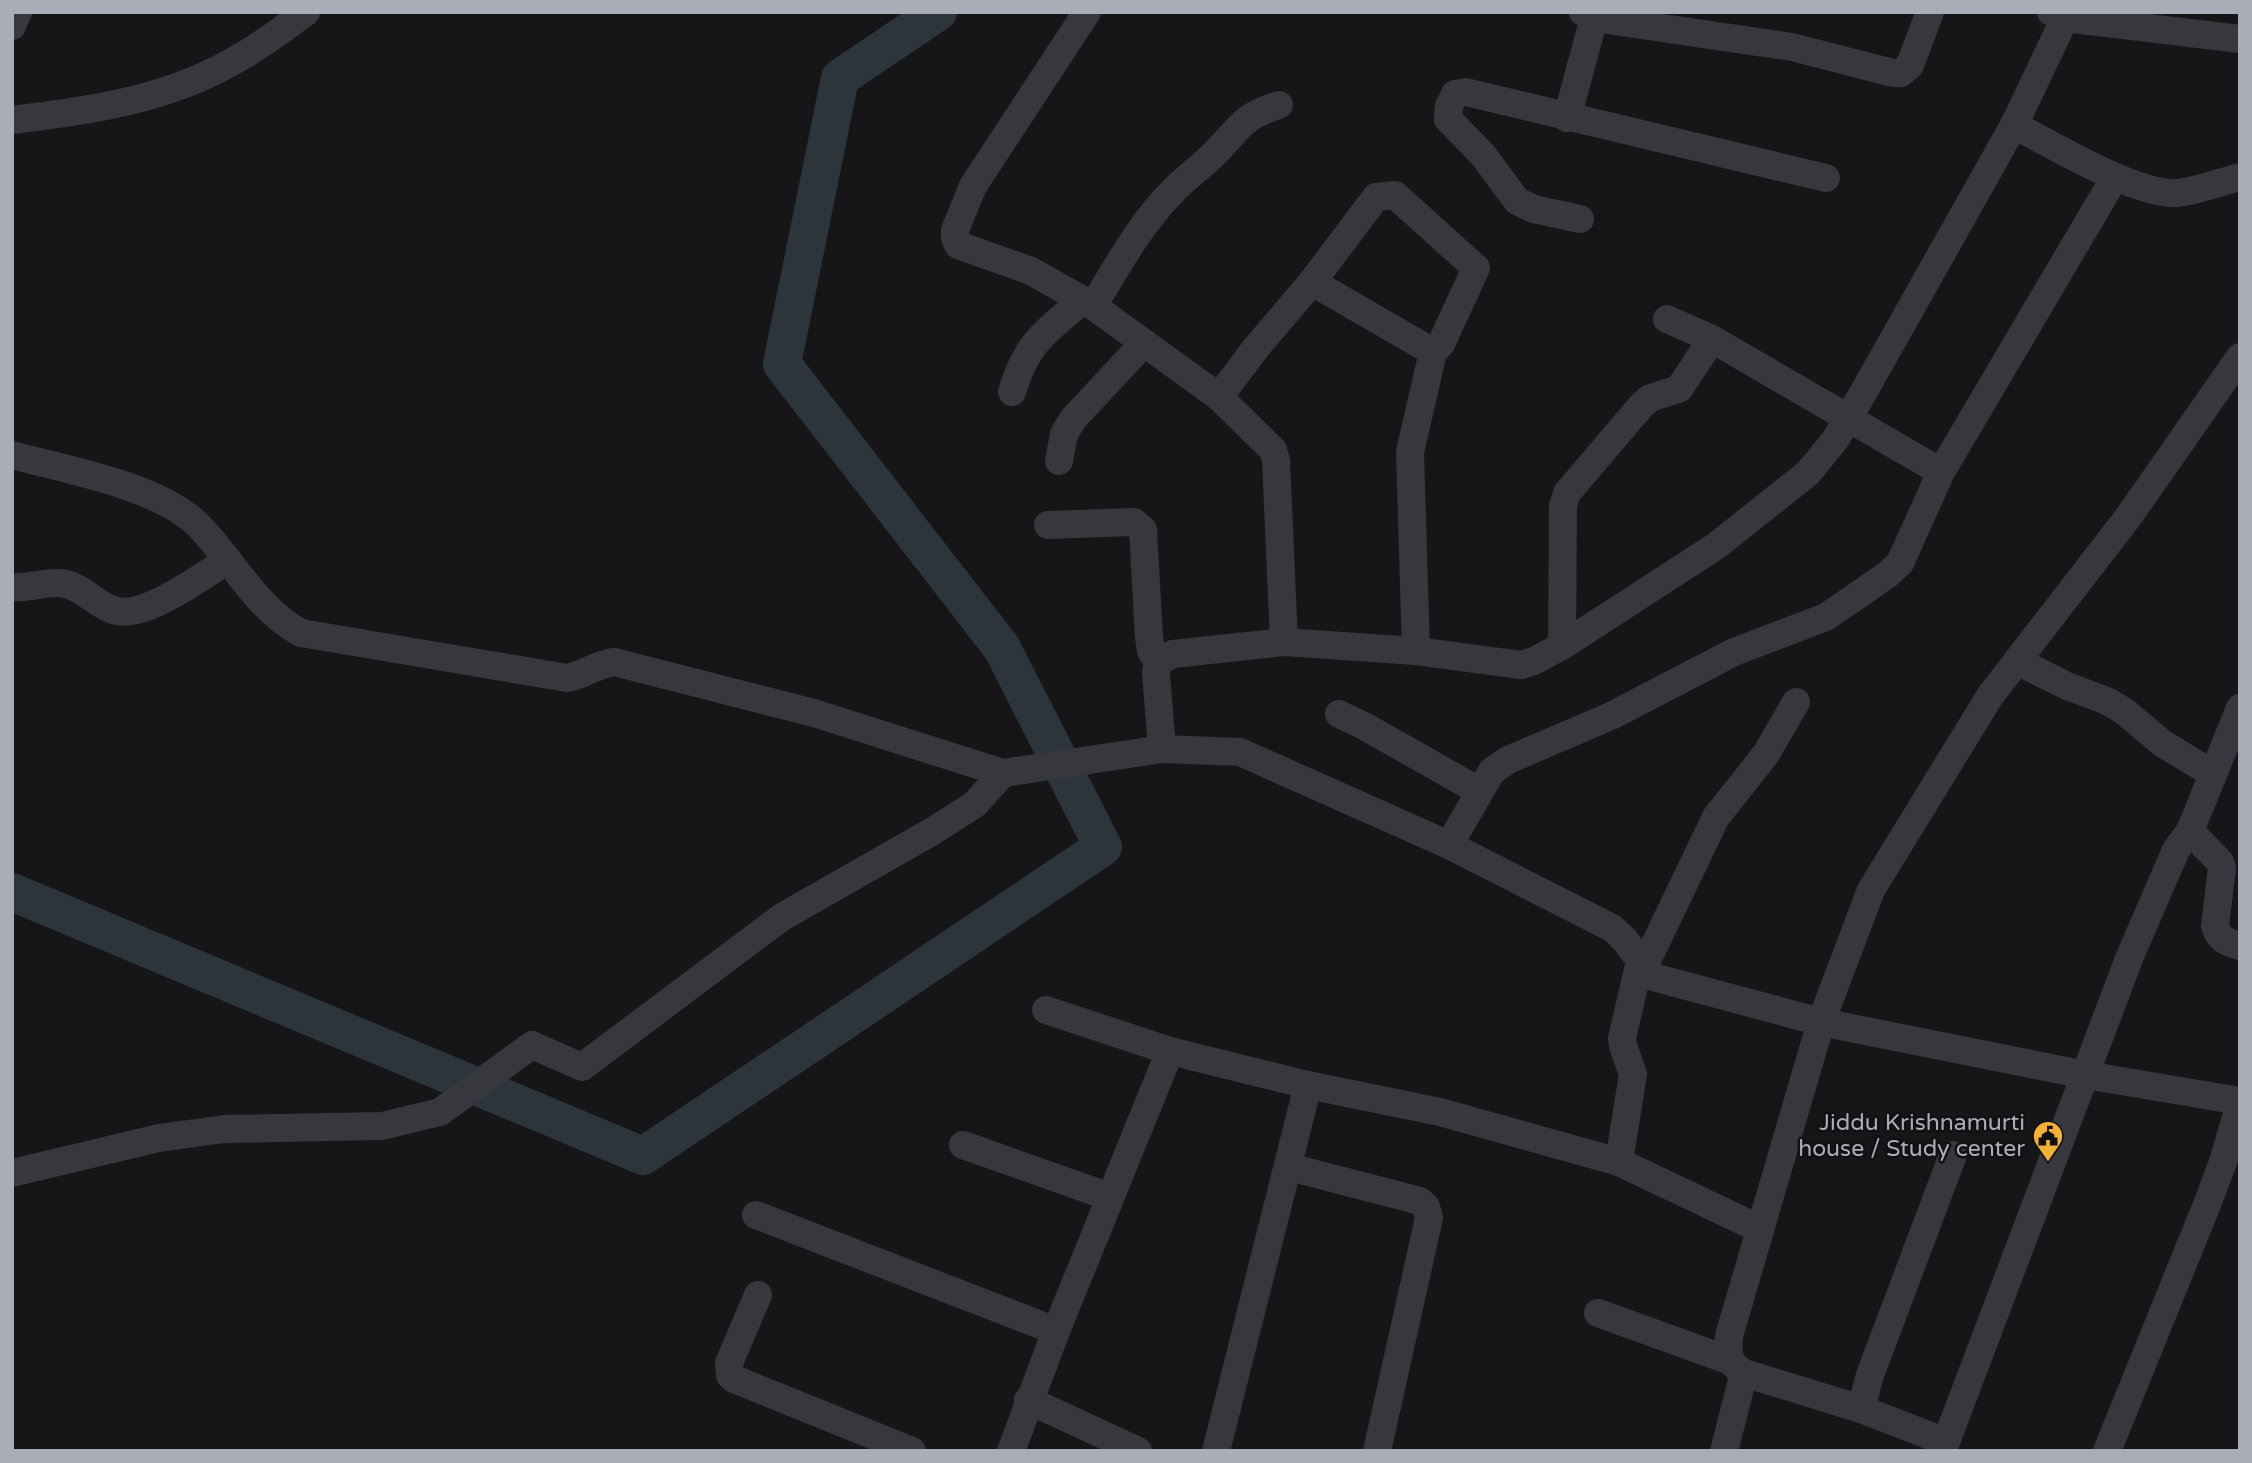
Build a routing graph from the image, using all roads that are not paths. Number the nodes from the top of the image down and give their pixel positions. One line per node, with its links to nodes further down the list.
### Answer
1 (18, 12): 7 (street)
2 (306, 12): 11 (street)
3 (1087, 12): 18 (street)
4 (1930, 12): 5 (street)
5 (1589, 15): 10 (street)
6 (2058, 15): 8 (street); 12 (street)
7 (12, 26)
8 (2240, 39)
9 (1279, 105): 18 (street)
10 (1567, 118): 15 (street); 16 (street)
11 (12, 120)
12 (2014, 125): 13 (street); 26 (street)
13 (2115, 177): 14 (street); 29 (street)
14 (2240, 177)
15 (1826, 178)
16 (1580, 219)
17 (1312, 282): 22 (street); 22 (street); 25 (street)
18 (1088, 303): 21 (street); 24 (street)
19 (1667, 320): 20 (street)
20 (1712, 339): 26 (street); 34 (street)
21 (1144, 343): 25 (street); 28 (street)
22 (1433, 352): 35 (street)
23 (2240, 357): 36 (street)
24 (1012, 391)
25 (1219, 397): 33 (street)
26 (1848, 417): 29 (street); 34 (street)
27 (12, 455): 31 (street)
28 (1059, 461)
29 (1941, 472): 44 (street)
30 (1048, 525): 37 (street)
31 (228, 560): 32 (street); 42 (street)
32 (12, 587)
33 (1284, 642): 35 (street); 37 (street)
34 (1562, 646): 35 (street)
35 (1416, 650)
36 (2017, 661): 43 (street); 50 (street)
37 (1158, 662): 41 (street)
38 (1796, 702): 48 (street)
39 (1339, 714): 44 (street)
40 (2237, 723): 43 (street)
41 (1151, 750): 42 (street); 46 (street)
42 (1004, 772): 59 (street)
43 (2213, 774): 45 (street)
44 (1479, 791): 46 (street)
45 (2190, 831): 47 (street); 52 (street)
46 (1449, 845): 48 (street)
47 (2240, 946)
48 (1642, 964): 50 (street); 57 (street)
49 (1046, 1010): 51 (street)
50 (1821, 1022): 52 (street); 62 (street)
51 (1170, 1051): 53 (street); 60 (street)
52 (2086, 1075): 54 (street); 69 (street)
53 (1308, 1085): 57 (street); 58 (street)
54 (2240, 1102): 76 (street)
55 (963, 1145): 60 (street)
56 (1953, 1155): 68 (street)
57 (1619, 1162): 62 (street)
58 (1289, 1167): 73 (street); 74 (street)
59 (12, 1173)
60 (1110, 1197): 65 (street)
61 (756, 1215): 65 (street)
62 (1760, 1229): 66 (street)
63 (758, 1295): 70 (street)
64 (1598, 1313): 66 (street)
65 (1056, 1331): 67 (street)
66 (1737, 1367): 68 (street); 75 (street)
67 (1028, 1400): 71 (street); 72 (street)
68 (1861, 1409): 69 (street)
69 (1952, 1446)
70 (912, 1451)
71 (1011, 1451)
72 (1138, 1451)
73 (1216, 1451)
74 (1377, 1451)
75 (1724, 1451)
76 (2107, 1451)

